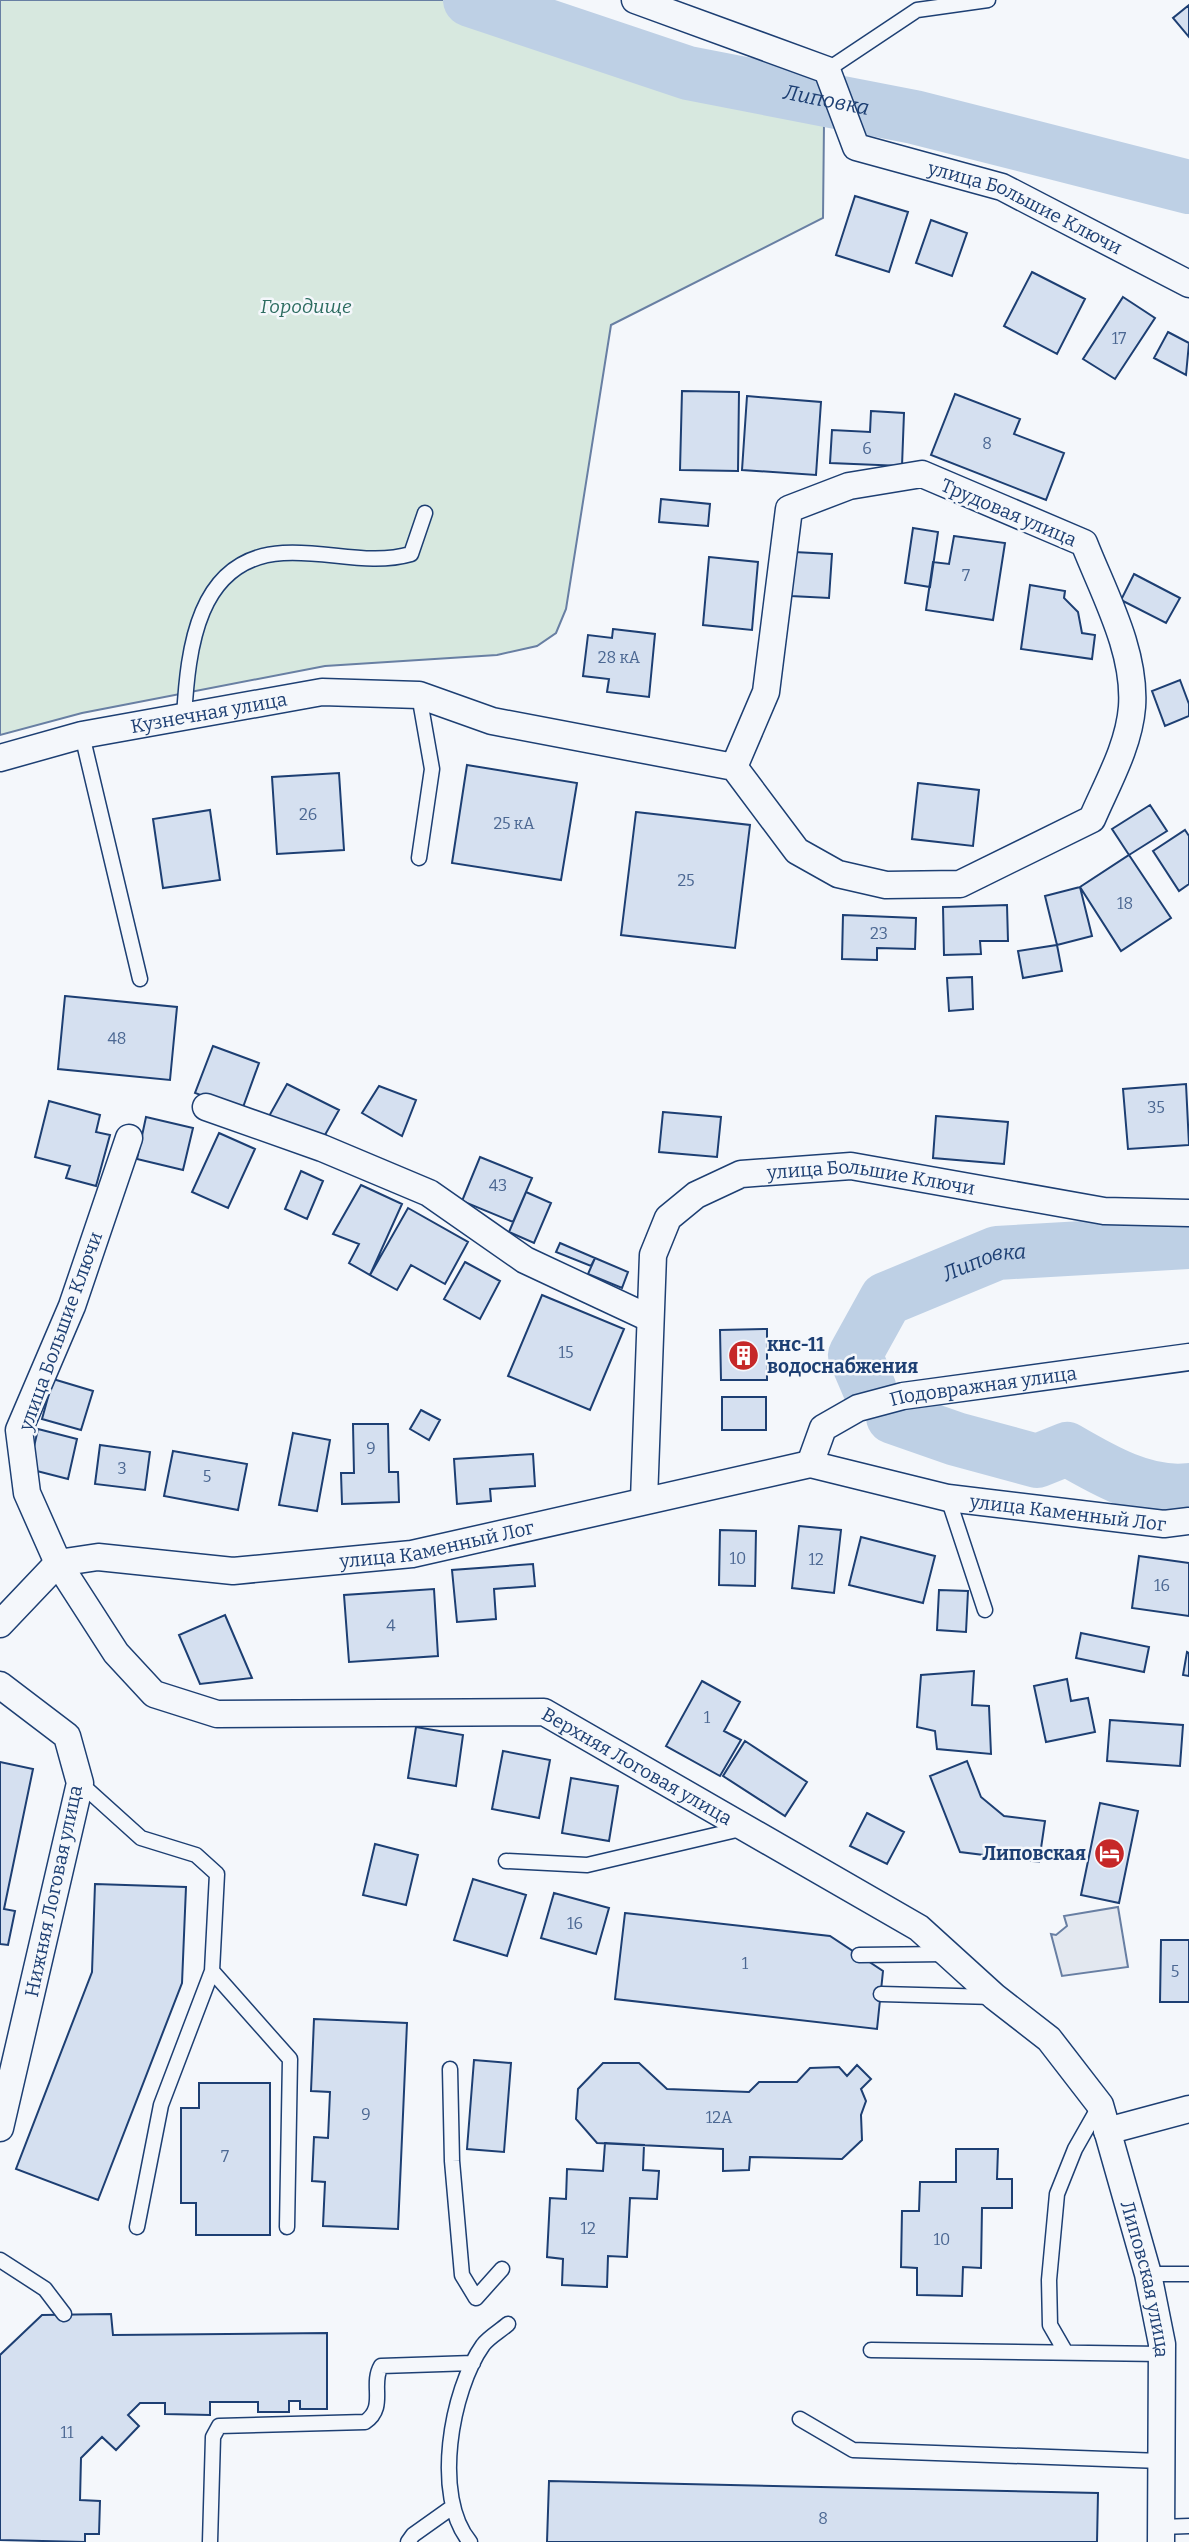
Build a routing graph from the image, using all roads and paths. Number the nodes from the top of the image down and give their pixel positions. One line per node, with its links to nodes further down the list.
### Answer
1 (635, 0): 3 (street)
2 (988, 0): 3 (lane)
3 (827, 70): 4 (street, улица Большие Ключи)
4 (1189, 284)
5 (425, 513): 7 (lane)
6 (419, 695): 7 (street, Кузнечная улица); 10 (street); 11 (lane)
7 (184, 717): 8 (street, Кузнечная улица)
8 (82, 735): 9 (street, Кузнечная улица); 12 (lane)
9 (0, 758)
10 (734, 767): 10 (street, Трудовая улица)
11 (419, 859)
12 (140, 979)
13 (206, 1107): 16 (street)
14 (129, 1138): 22 (street, улица Большие Ключи)
15 (1189, 1213): 16 (street, улица Большие Ключи)
16 (649, 1318): 20 (street, улица Большие Ключи)
17 (1189, 1357): 18 (street, Подовражная улица)
18 (810, 1464): 19 (street, улица Каменный Лог); 20 (street, улица Каменный Лог)
19 (948, 1498): 21 (street, улица Каменный Лог); 23 (lane)
20 (644, 1500): 22 (street, улица Каменный Лог)
21 (1189, 1521)
22 (58, 1563): 24 (street); 27 (street, Верхняя Логовая улица)
23 (985, 1610)
24 (0, 1624)
25 (0, 1685): 26 (street, Нижняя Логовая улица)
26 (80, 1783): 31 (lane); 38 (street, Нижняя Логовая улица)
27 (745, 1828): 28 (lane); 29 (street, Верхняя Логовая улица)
28 (506, 1861)
29 (951, 1954): 30 (lane); 33 (street, Верхняя Логовая улица)
30 (859, 1955)
31 (212, 1972): 40 (lane); 41 (lane)
32 (881, 1994): 33 (lane)
33 (995, 1997): 34 (street, Верхняя Логовая улица)
34 (1049, 2039): 36 (street, Липовская улица)
35 (450, 2069): 43 (lane)
36 (1100, 2105): 39 (street, Липовская улица); 49 (lane)
37 (1189, 2109): 39 (street)
38 (2, 2113)
39 (1107, 2131): 44 (street, Липовская улица)
40 (137, 2227)
41 (287, 2227)
42 (0, 2260): 46 (lane)
43 (502, 2269)
44 (1148, 2274): 45 (lane); 50 (street, Липовская улица)
45 (1189, 2274)
46 (64, 2315)
47 (508, 2325): 51 (lane)
48 (871, 2350): 49 (lane)
49 (1065, 2351): 50 (lane)
50 (1162, 2354): 53 (street, Липовская улица)
51 (473, 2363): 54 (lane); 57 (lane)
52 (800, 2419): 53 (lane)
53 (1161, 2461): 56 (street, Липовская улица)
54 (452, 2508): 58 (lane); 59 (lane)
55 (1189, 2526): 56 (lane)
56 (1161, 2535)
57 (210, 2542)
58 (408, 2542)
59 (470, 2542)

